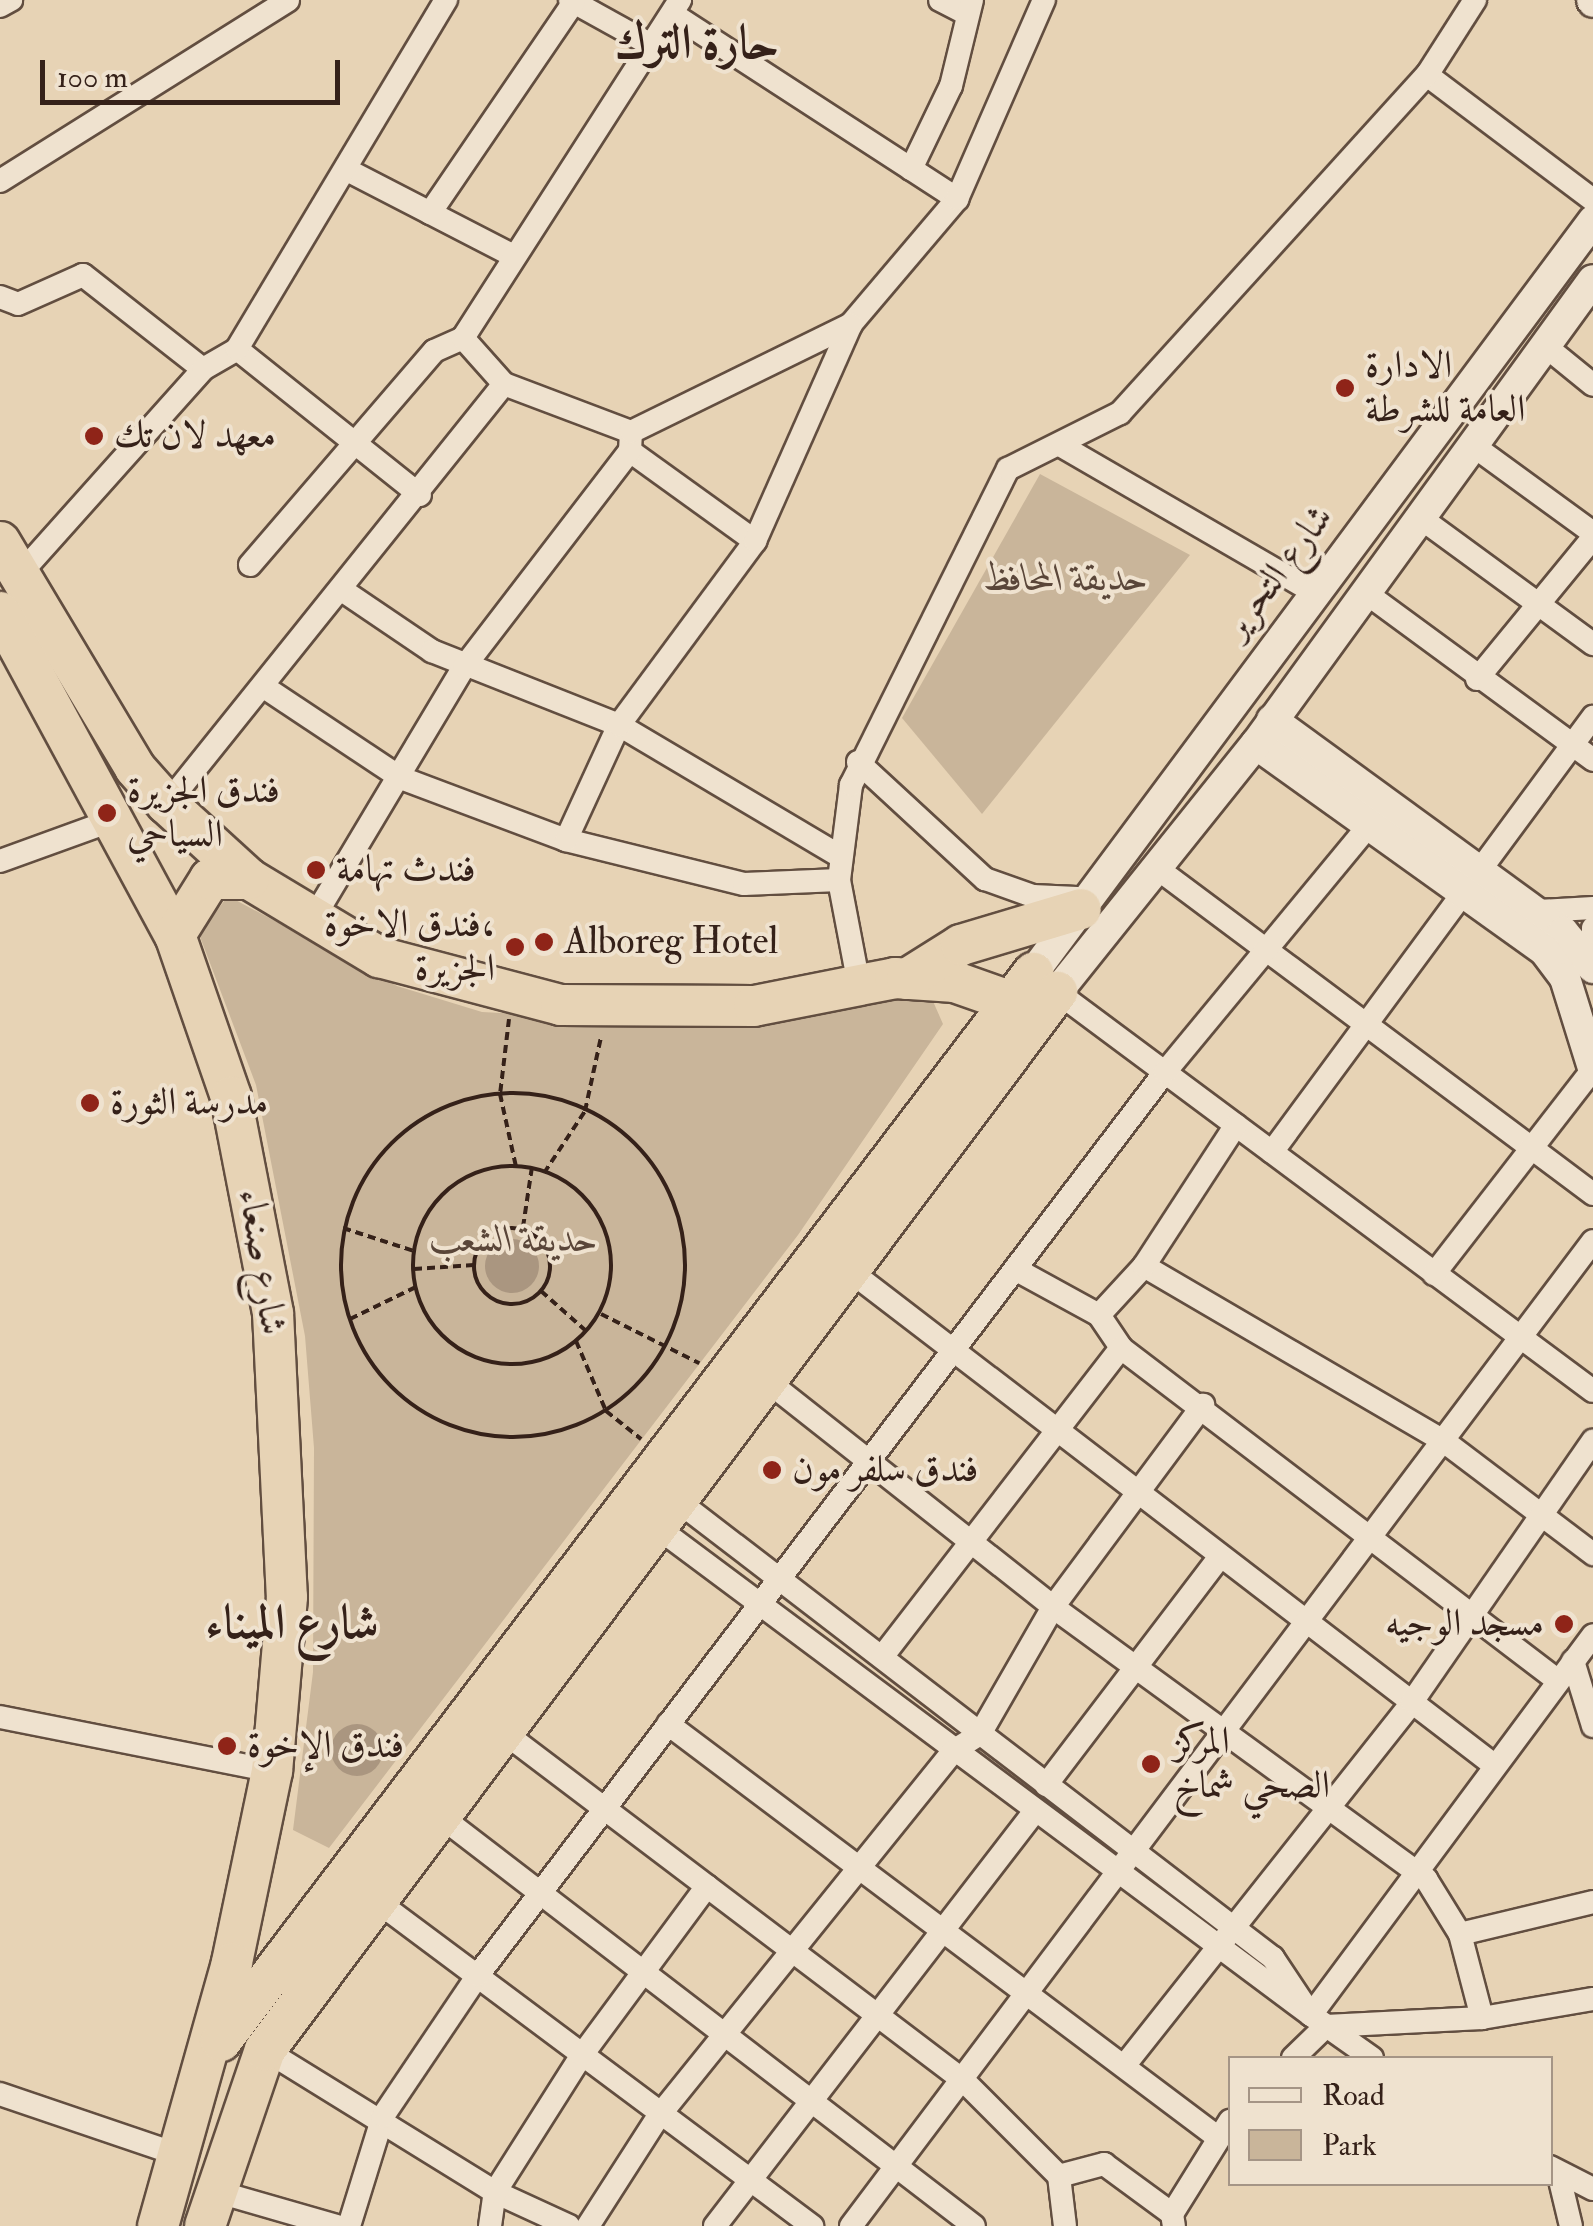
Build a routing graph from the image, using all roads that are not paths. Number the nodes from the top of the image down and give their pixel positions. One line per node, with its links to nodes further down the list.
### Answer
1 (12, 0): 8 (street)
2 (446, 0): 14 (street)
3 (940, 0): 9 (street)
4 (1044, 0): 16 (street)
5 (1475, 0): 12 (street)
6 (572, 1): 11 (street); 18 (street)
7 (273, 3): 15 (street)
8 (0, 6)
9 (970, 7): 13 (street)
10 (677, 8): 11 (street); 13 (street)
11 (653, 46): 20 (street)
12 (1427, 74): 17 (street); 33 (street)
13 (911, 169): 16 (street)
14 (348, 171): 18 (street); 26 (street)
15 (0, 181)
16 (957, 199): 23 (street)
17 (1593, 200)
18 (430, 213): 20 (street)
19 (1593, 222): 40 (main road, شارع التحرير)
20 (514, 256): 24 (street)
21 (1593, 280): 25 (main road)
22 (0, 297): 27 (street)
23 (851, 324): 30 (street); 37 (street)
24 (463, 338): 28 (street); 32 (street)
25 (1544, 346): 29 (street); 31 (main road)
26 (236, 349): 27 (street); 32 (street)
27 (203, 369): 38 (street)
28 (504, 384): 30 (street); 34 (street)
29 (1593, 384)
30 (630, 442): 37 (street); 48 (street)
31 (1470, 444): 35 (main road); 36 (street)
32 (358, 445): 34 (street); 39 (street)
33 (1060, 445): 40 (street); 56 (street)
34 (420, 495): 41 (street)
35 (1422, 519): 42 (main road); 43 (street)
36 (1593, 536): 43 (street)
37 (755, 541): 52 (street)
38 (10, 558): 58 (highway)
39 (250, 565)
40 (1318, 586): 42 (main road); 45 (main road, شارع التحرير)
41 (342, 590): 48 (street); 50 (street)
42 (1361, 599): 47 (main road); 49 (street)
43 (1538, 601): 46 (street); 49 (street)
44 (0, 612): 59 (highway, شارع صنعاء)
45 (1288, 626): 47 (main road); 68 (main road, شارع التحرير)
46 (1593, 644)
47 (1321, 651): 53 (main road)
48 (464, 667): 52 (street); 57 (street)
49 (1478, 678): 54 (street)
50 (264, 687): 57 (street); 58 (street)
51 (1593, 717): 54 (street)
52 (619, 725): 61 (street); 62 (street)
53 (1264, 732): 60 (main road); 64 (main road); 65 (main road)
54 (1569, 748): 55 (street); 65 (street)
55 (1593, 760)
56 (858, 762): 62 (street); 68 (street)
57 (401, 778): 61 (street); 71 (street)
58 (167, 804): 66 (highway)
59 (116, 819): 63 (street); 73 (highway, شارع صنعاء)
60 (1372, 822): 65 (main road); 74 (street)
61 (566, 840): 67 (street)
62 (840, 856): 67 (street)
63 (0, 861)
64 (1158, 869): 74 (street); 78 (main road)
65 (1468, 877): 70 (main road); 79 (street); 80 (main road)
66 (249, 879): 71 (highway); 73 (highway)
67 (839, 880): 77 (street)
68 (1085, 902): 76 (highway); 78 (main road, شارع التحرير)
69 (1593, 908): 70 (street)
70 (1533, 910): 75 (main road)
71 (314, 918): 77 (highway)
72 (1593, 928): 75 (street)
73 (176, 935): 128 (highway, شارع صنعاء)
74 (1268, 948): 79 (street); 81 (street)
75 (1593, 968)
76 (907, 979): 77 (highway); 78 (highway)
77 (859, 985)
78 (1034, 989): 81 (street); 89 (highway); 139 (highway)
79 (1370, 1020): 83 (street); 84 (street)
80 (1593, 1069): 83 (street)
81 (1165, 1072): 82 (street); 88 (street)
82 (1236, 1124): 84 (street); 87 (street)
83 (1534, 1144): 85 (street); 90 (street)
84 (1272, 1152): 90 (street)
85 (1593, 1194)
86 (1593, 1241): 92 (street)
87 (1144, 1266): 91 (street); 100 (street)
88 (1015, 1269): 91 (street); 94 (street)
89 (850, 1271): 94 (street); 95 (highway)
90 (1434, 1274): 92 (street)
91 (1099, 1316): 93 (street)
92 (1521, 1338): 96 (street); 100 (street)
93 (1121, 1348): 97 (street); 98 (street)
94 (953, 1350): 98 (street); 101 (street)
95 (766, 1380): 101 (street); 103 (highway)
96 (1592, 1391)
97 (1203, 1405): 102 (street); 105 (street)
98 (1055, 1430): 102 (street); 106 (street)
99 (1593, 1441): 104 (street)
100 (1444, 1443): 104 (street); 105 (street)
101 (870, 1460): 106 (street); 109 (street)
102 (1139, 1493): 108 (street); 111 (street)
103 (664, 1511): 109 (street); 110 (street); 123 (highway)
104 (1546, 1516): 107 (street); 112 (street)
105 (1375, 1537): 112 (street); 113 (street)
106 (974, 1540): 111 (street); 115 (street)
107 (1593, 1554)
108 (1219, 1558): 113 (street); 117 (street)
109 (779, 1579): 110 (street); 115 (street)
110 (760, 1605): 121 (street); 126 (street)
111 (1053, 1607): 117 (street); 125 (street)
112 (1475, 1617): 118 (street); 119 (street)
113 (1310, 1624): 119 (street); 124 (street)
114 (1593, 1634): 116 (street)
115 (882, 1657): 125 (street)
116 (1573, 1661): 118 (street); 122 (street)
117 (1134, 1667): 124 (street); 129 (street)
118 (1557, 1680): 127 (street)
119 (1412, 1702): 127 (street); 131 (street)
120 (0, 1717): 128 (street)
121 (668, 1724): 130 (street); 135 (street)
122 (1593, 1726)
123 (502, 1730): 130 (street); 133 (highway)
124 (1227, 1733): 131 (street); 134 (street)
125 (980, 1734): 126 (street); 129 (street)
126 (955, 1750): 132 (street); 135 (street)
127 (1494, 1765): 137 (street)
128 (272, 1772): 162 (highway, شارع صنعاء)
129 (1046, 1785): 134 (street)
130 (605, 1808): 138 (street); 140 (street)
131 (1327, 1808): 137 (street); 142 (street)
132 (1036, 1811): 136 (street); 143 (street)
133 (440, 1816): 139 (highway); 140 (street)
134 (1136, 1854): 136 (street); 142 (street)
135 (859, 1867): 143 (street); 146 (street)
136 (1120, 1874): 145 (street); 149 (street)
137 (1411, 1875): 144 (street); 153 (street)
138 (707, 1886): 146 (street); 147 (street)
139 (357, 1892): 148 (street); 155 (highway); 162 (highway)
140 (540, 1894): 147 (street); 148 (street)
141 (1593, 1902): 144 (street)
142 (1234, 1927): 145 (street); 153 (street)
143 (944, 1930): 149 (street); 152 (street)
144 (1460, 1934): 151 (street)
145 (1220, 1948): 153 (street); 159 (street)
146 (796, 1954): 152 (street); 154 (street)
147 (642, 1974): 154 (street); 156 (street)
148 (478, 1975): 156 (street); 164 (street)
149 (1028, 1994): 159 (street); 160 (street)
150 (1593, 1999): 151 (street)
151 (1482, 2018): 153 (street)
152 (882, 2019): 160 (street); 163 (street)
153 (1318, 2021): 157 (street); 158 (street)
154 (726, 2039): 163 (street); 165 (street)
155 (265, 2050): 164 (street); 174 (highway)
156 (582, 2054): 165 (street); 173 (street)
157 (1294, 2056)
158 (1369, 2056)
159 (1124, 2066): 166 (street)
160 (962, 2080): 168 (street); 170 (street)
161 (0, 2094): 167 (street)
162 (196, 2096): 167 (highway)
163 (811, 2106): 168 (street); 171 (street)
164 (383, 2116): 173 (street); 178 (street)
165 (658, 2117): 171 (street); 181 (street)
166 (1223, 2128): 175 (street)
167 (178, 2155): 176 (highway)
168 (894, 2170): 184 (street); 185 (street)
169 (1554, 2170): 172 (street); 187 (street)
170 (1059, 2176): 175 (street); 186 (street)
171 (750, 2182): 182 (street); 183 (street)
172 (1593, 2188)
173 (494, 2192): 179 (street); 180 (street)
174 (210, 2209): 177 (street)
175 (1173, 2220)
176 (158, 2226)
177 (336, 2226)
178 (348, 2226)
179 (490, 2226)
180 (568, 2226)
181 (588, 2226)
182 (715, 2226)
183 (812, 2226)
184 (851, 2226)
185 (974, 2226)
186 (1065, 2226)
187 (1570, 2226)

